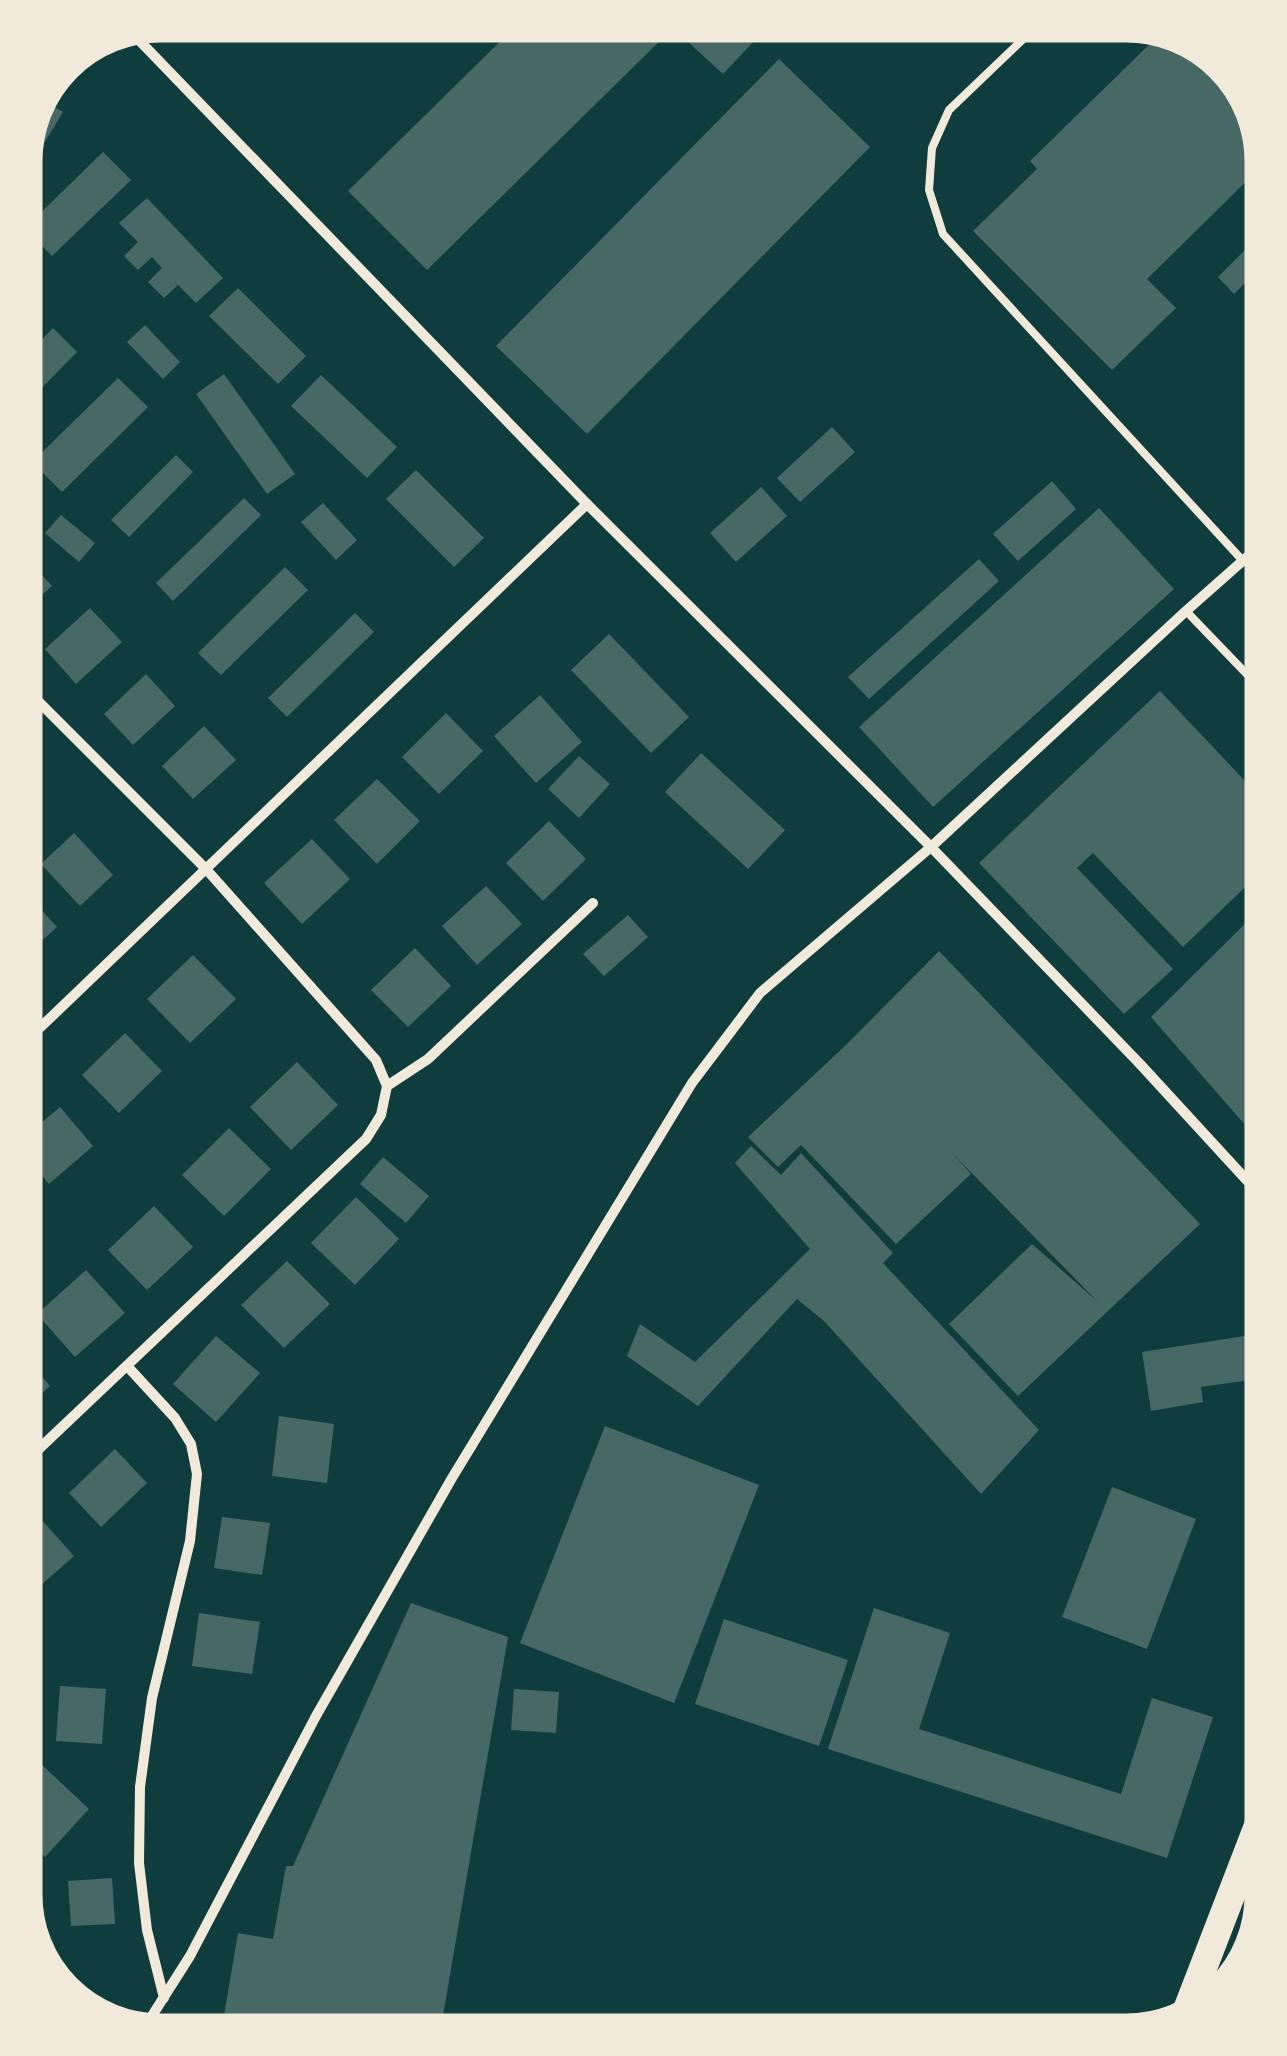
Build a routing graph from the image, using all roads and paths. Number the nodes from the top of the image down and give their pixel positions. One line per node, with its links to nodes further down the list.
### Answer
1 (1022, 40): 5 (lane)
2 (140, 42): 3 (street)
3 (587, 504): 9 (street); 10 (street)
4 (1247, 559): 5 (street)
5 (1244, 562): 6 (street)
6 (1186, 612): 7 (lane); 9 (street)
7 (1247, 675)
8 (40, 703): 10 (street)
9 (931, 847): 14 (street); 19 (street)
10 (206, 870): 12 (street); 13 (street)
11 (593, 903): 13 (street)
12 (40, 1028)
13 (387, 1086): 15 (street)
14 (1247, 1180)
15 (128, 1367): 16 (street); 19 (street)
16 (40, 1448)
17 (1247, 1854): 18 (highway)
18 (1191, 1997)
19 (164, 1998): 20 (street)
20 (152, 2016)

